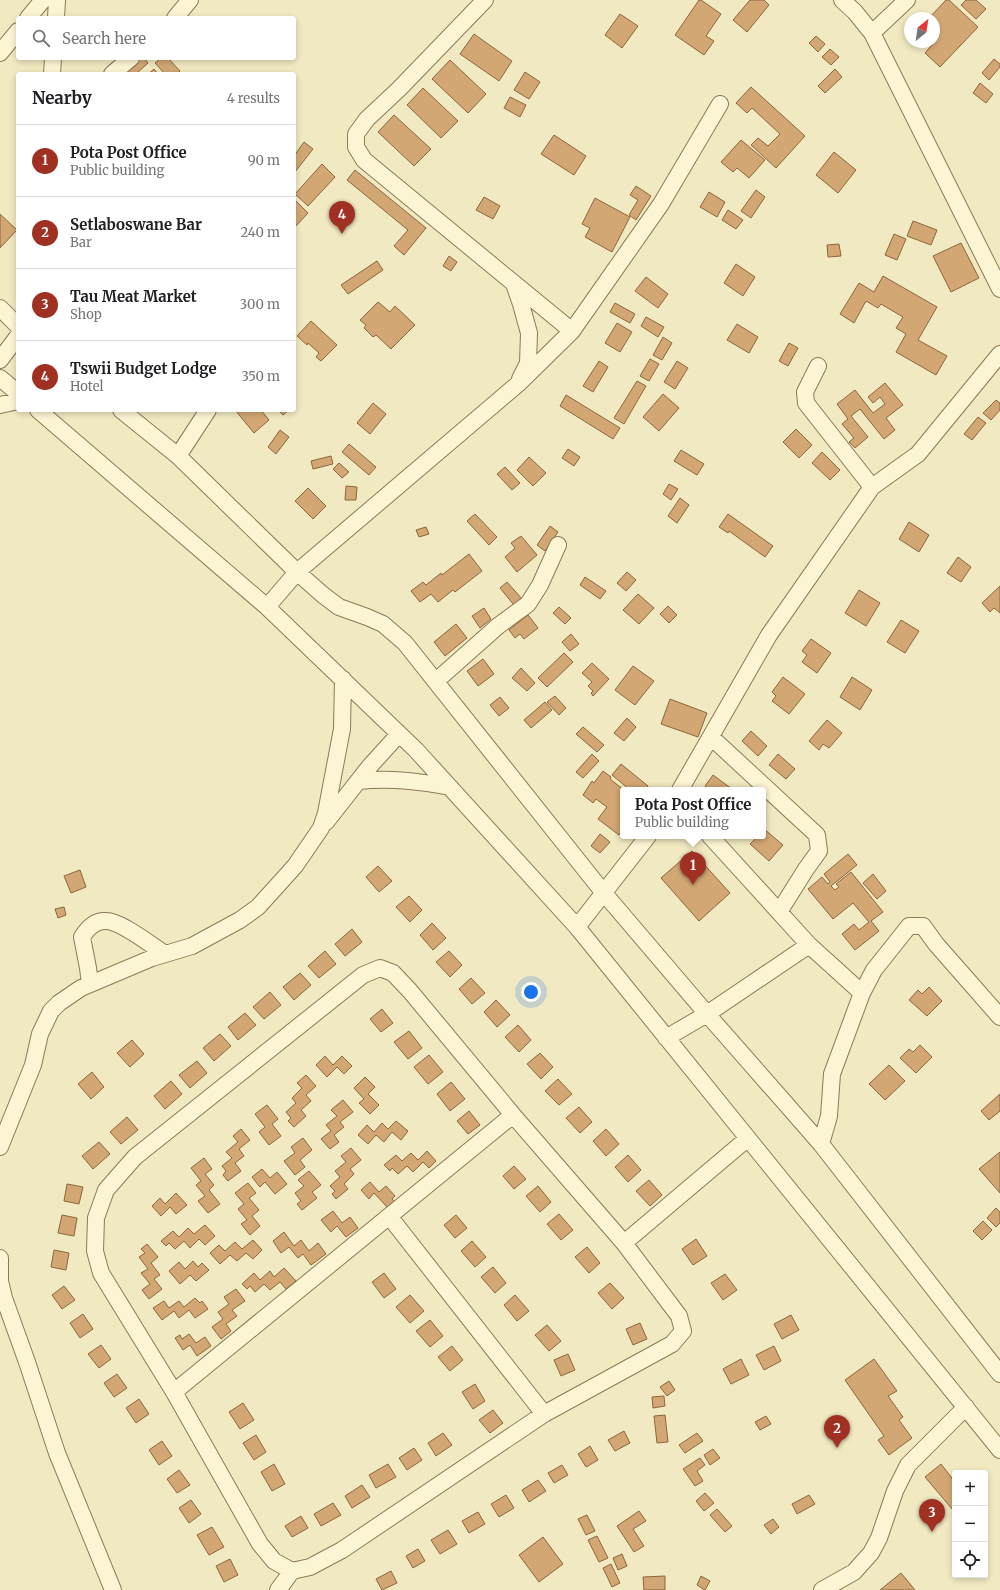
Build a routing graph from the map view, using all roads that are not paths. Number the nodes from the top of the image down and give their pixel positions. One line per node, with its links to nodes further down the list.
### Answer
1 (43, 0): 7 (street)
2 (58, 0): 8 (street)
3 (190, 0): 9 (street)
4 (485, 0): 18 (street)
5 (842, 0): 11 (street)
6 (907, 0): 11 (street)
7 (30, 16)
8 (56, 16)
9 (177, 16)
10 (16, 33): 12 (street)
11 (872, 33): 19 (street)
12 (0, 53)
13 (54, 60): 15 (street)
14 (129, 60): 16 (street)
15 (52, 72)
16 (114, 72)
17 (720, 104): 22 (street)
18 (513, 282): 22 (street); 28 (street)
19 (1000, 289)
20 (0, 308): 21 (street)
21 (16, 324)
22 (572, 331): 28 (street)
23 (16, 339): 25 (street)
24 (1000, 354): 36 (street)
25 (0, 360)
26 (818, 366): 36 (street)
27 (0, 378): 29 (street)
28 (518, 384): 38 (street)
29 (16, 391)
30 (16, 401): 31 (street)
31 (0, 404)
32 (40, 412): 39 (street)
33 (123, 412): 35 (street)
34 (207, 412): 35 (street)
35 (178, 456): 38 (street)
36 (872, 487): 43 (street)
37 (558, 545): 41 (street)
38 (297, 572): 39 (street); 41 (street)
39 (267, 607): 40 (street)
40 (343, 679): 42 (street); 49 (street)
41 (436, 681): 52 (street)
42 (399, 734): 44 (street); 45 (street)
43 (711, 737): 46 (street); 47 (street)
44 (358, 781): 45 (street); 49 (street)
45 (450, 787): 54 (street)
46 (682, 787)
47 (765, 787)
48 (766, 788): 53 (street)
49 (321, 828): 56 (street)
50 (646, 839): 52 (street)
51 (713, 839): 53 (street)
52 (603, 892): 54 (street); 59 (street)
53 (779, 912): 55 (street)
54 (576, 927): 61 (street)
55 (809, 945): 58 (street); 59 (street)
56 (165, 954): 57 (street); 57 (street)
57 (90, 984): 65 (street)
58 (862, 993): 60 (street); 64 (street)
59 (707, 1014): 61 (street); 64 (street)
60 (1000, 1017)
61 (666, 1038): 63 (street)
62 (513, 1115): 66 (street); 67 (street); 70 (street)
63 (747, 1139): 67 (street); 71 (street)
64 (821, 1144): 69 (street)
65 (0, 1147)
66 (389, 1216): 70 (street); 72 (street)
67 (624, 1243): 72 (street)
68 (0, 1258): 76 (street)
69 (1000, 1374)
70 (174, 1392): 74 (street)
71 (966, 1407): 73 (street); 75 (street)
72 (544, 1414): 74 (street)
73 (1000, 1450)
74 (292, 1571): 77 (street)
75 (828, 1589)
76 (113, 1590)
77 (278, 1590)

